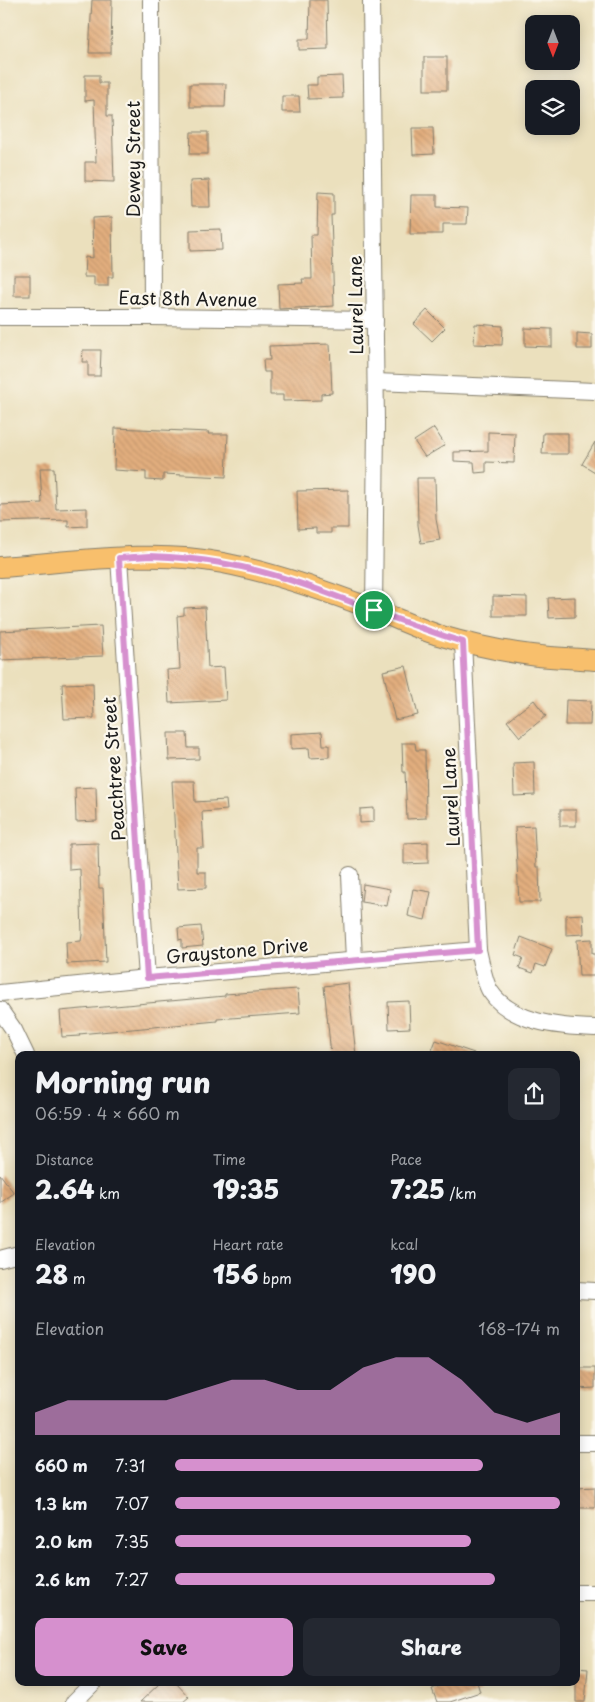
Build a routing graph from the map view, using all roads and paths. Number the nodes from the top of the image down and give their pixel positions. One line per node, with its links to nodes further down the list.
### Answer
1 (151, 0): 4 (street, Dewey Street)
2 (371, 0): 5 (street, Laurel Lane)
3 (0, 317): 4 (street, East 8th Avenue)
4 (152, 317): 5 (street, East 8th Avenue)
5 (375, 320): 6 (street, Laurel Lane)
6 (376, 382): 7 (street); 10 (street, Laurel Lane)
7 (595, 391)
8 (119, 558): 9 (main road); 10 (main road); 16 (street, Peachtree Street)
9 (0, 567)
10 (374, 610): 11 (main road)
11 (463, 642): 12 (main road); 14 (street, Laurel Lane)
12 (595, 660)
13 (350, 874): 15 (street)
14 (478, 950): 15 (street, Graystone Drive); 19 (street, Laurel Lane)
15 (354, 960): 16 (street, Graystone Drive)
16 (147, 978): 17 (street, Graystone Drive)
17 (0, 993)
18 (0, 1010): 20 (street)
19 (595, 1028)
20 (24, 1051)
21 (15, 1255): 22 (street)
22 (0, 1259)
23 (580, 1290): 24 (street)
24 (595, 1290)
25 (580, 1443): 26 (street)
26 (595, 1443)
27 (580, 1593): 28 (street)
28 (595, 1593)
29 (90, 1686): 30 (street)
30 (74, 1702)

